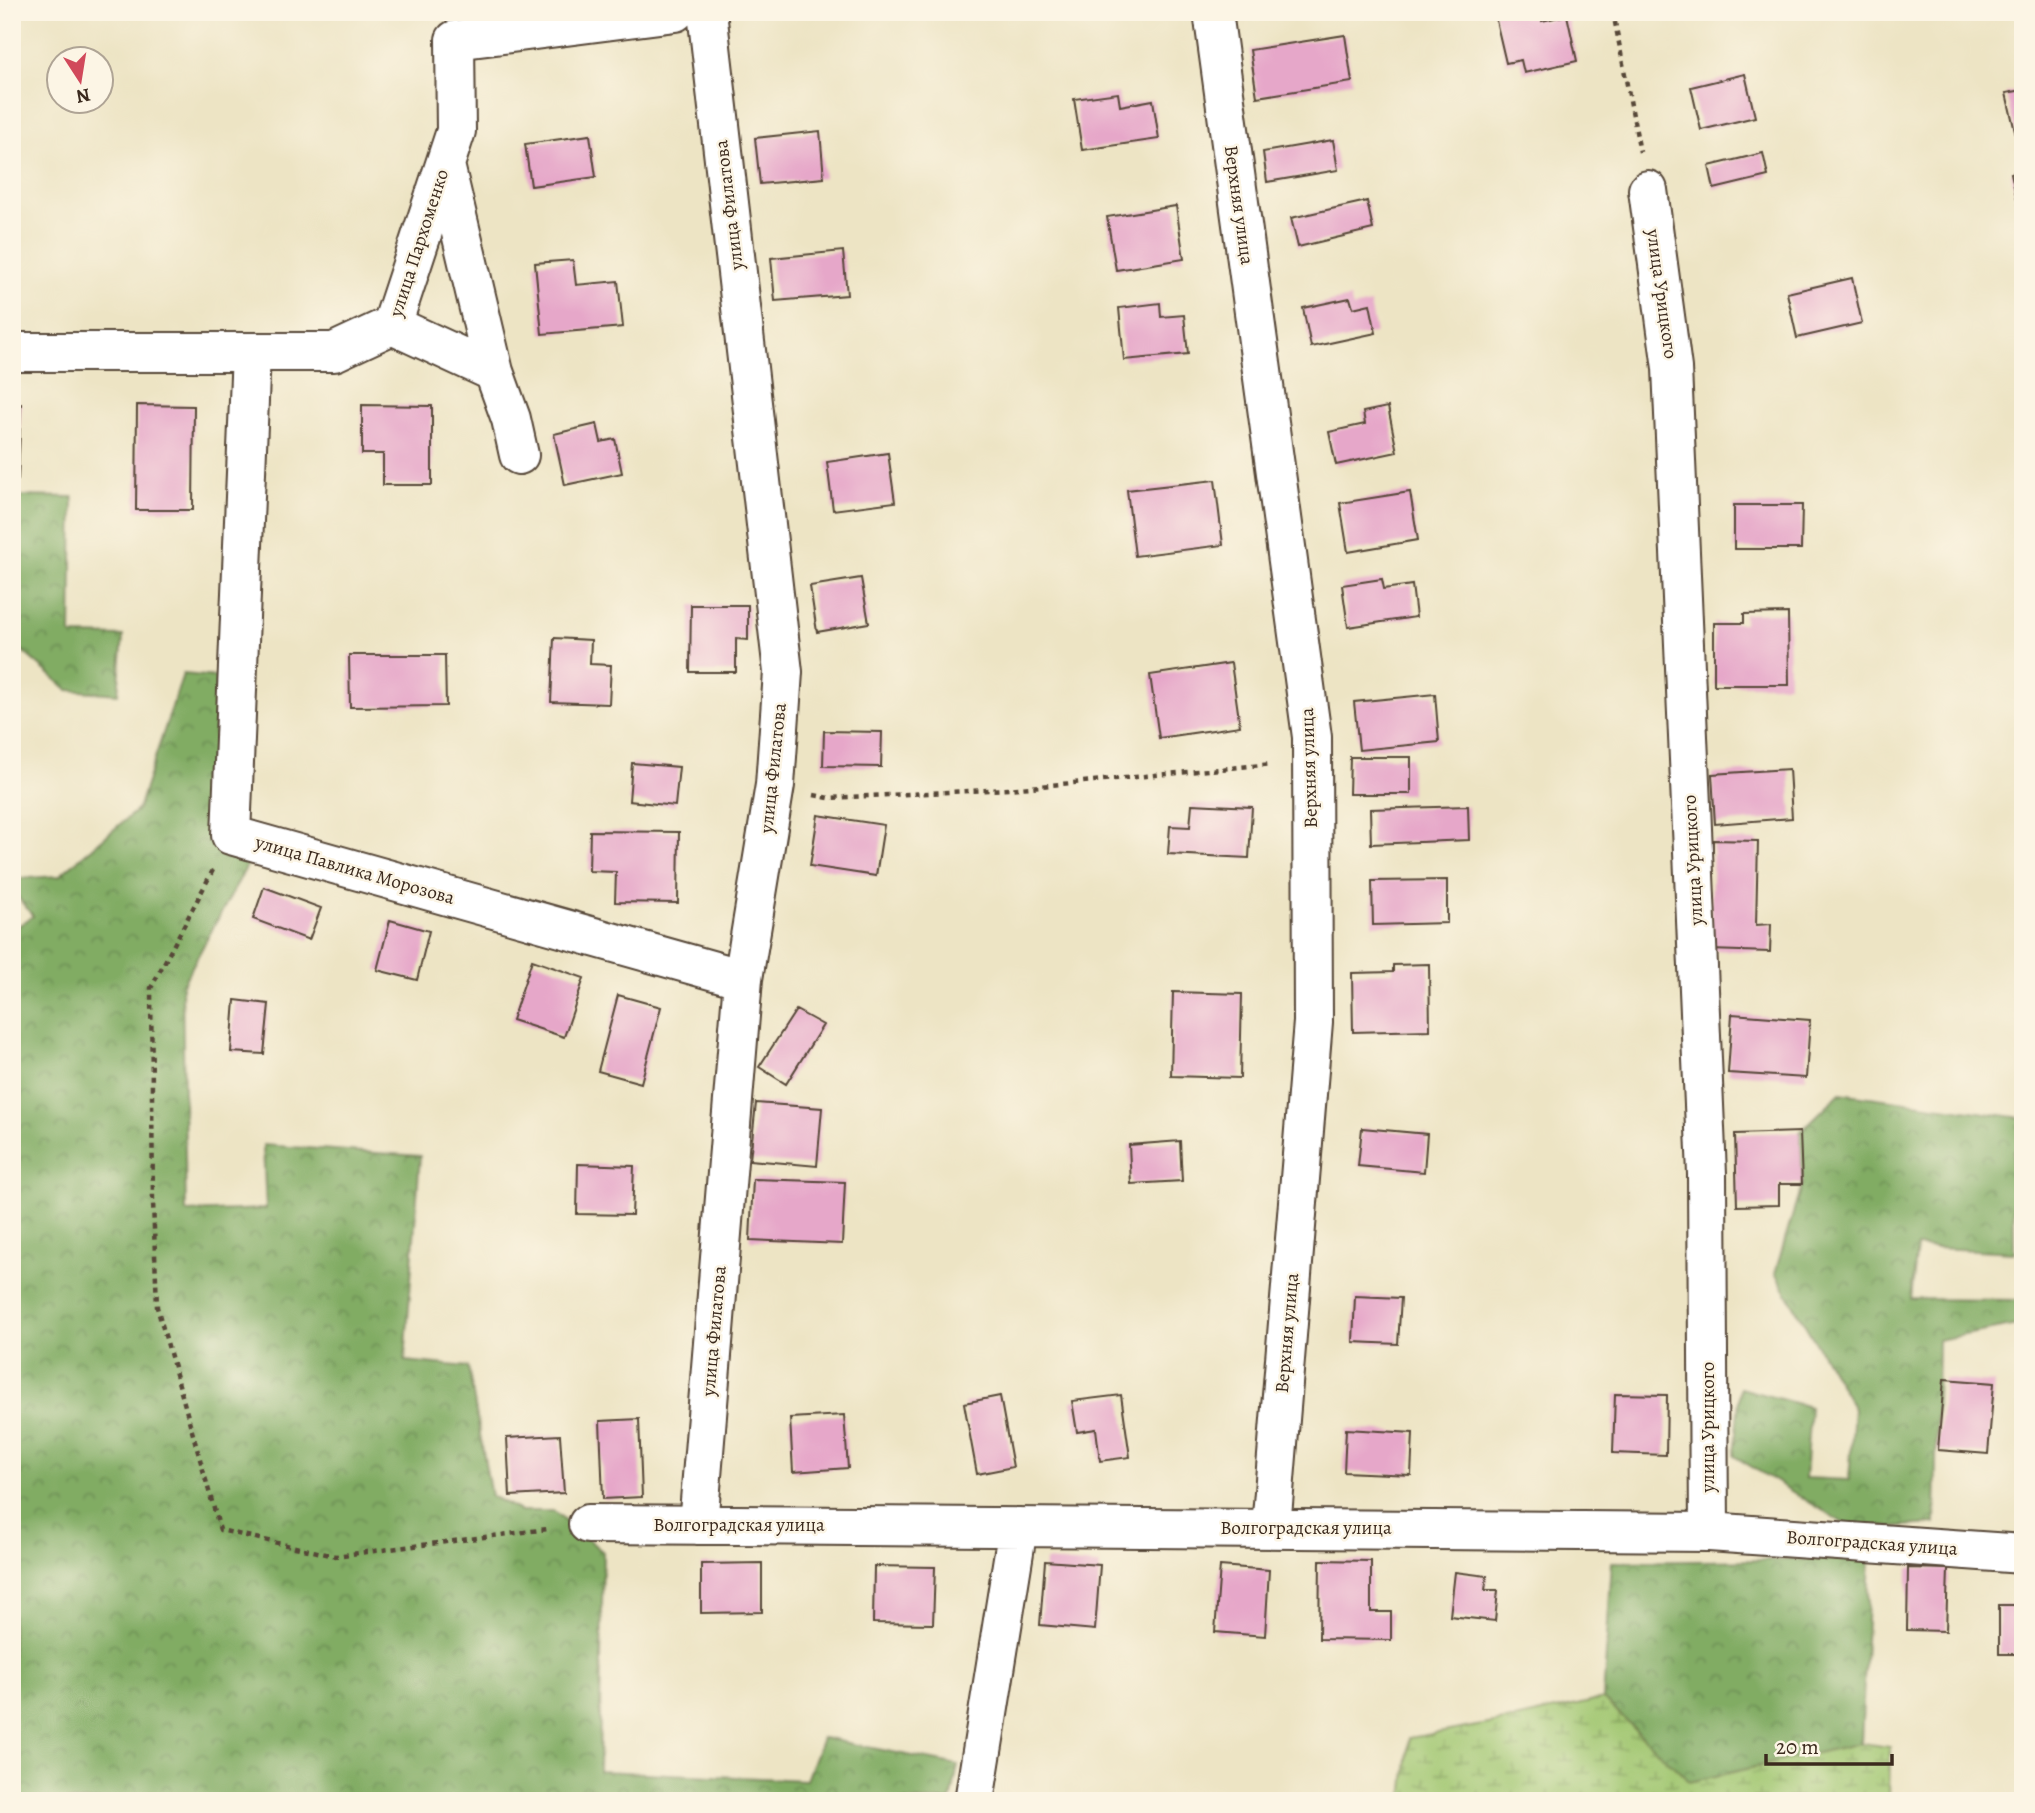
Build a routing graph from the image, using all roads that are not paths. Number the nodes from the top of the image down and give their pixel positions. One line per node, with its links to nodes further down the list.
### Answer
1 (675, 12): 4 (street, улица Пархоменко)
2 (707, 12): 11 (street, улица Филатова)
3 (1213, 12): 15 (street, Верхняя улица)
4 (445, 165): 6 (street, улица Пархоменко); 9 (street)
5 (1648, 190): 16 (street, улица Урицкого)
6 (392, 325): 8 (street, улица Пархоменко); 9 (street)
7 (12, 352): 8 (street, улица Пархоменко)
8 (251, 352): 11 (street, улица Павлика Морозова)
9 (494, 372): 10 (street)
10 (519, 455)
11 (743, 979): 13 (street, улица Филатова)
12 (588, 1524): 13 (street, Волгоградская улица)
13 (698, 1525): 14 (street, Волгоградская улица)
14 (1018, 1527): 15 (street, Волгоградская улица); 18 (street)
15 (1270, 1528): 16 (street, Волгоградская улица)
16 (1709, 1532): 17 (street, Волгоградская улица)
17 (2023, 1554)
18 (974, 1801)

